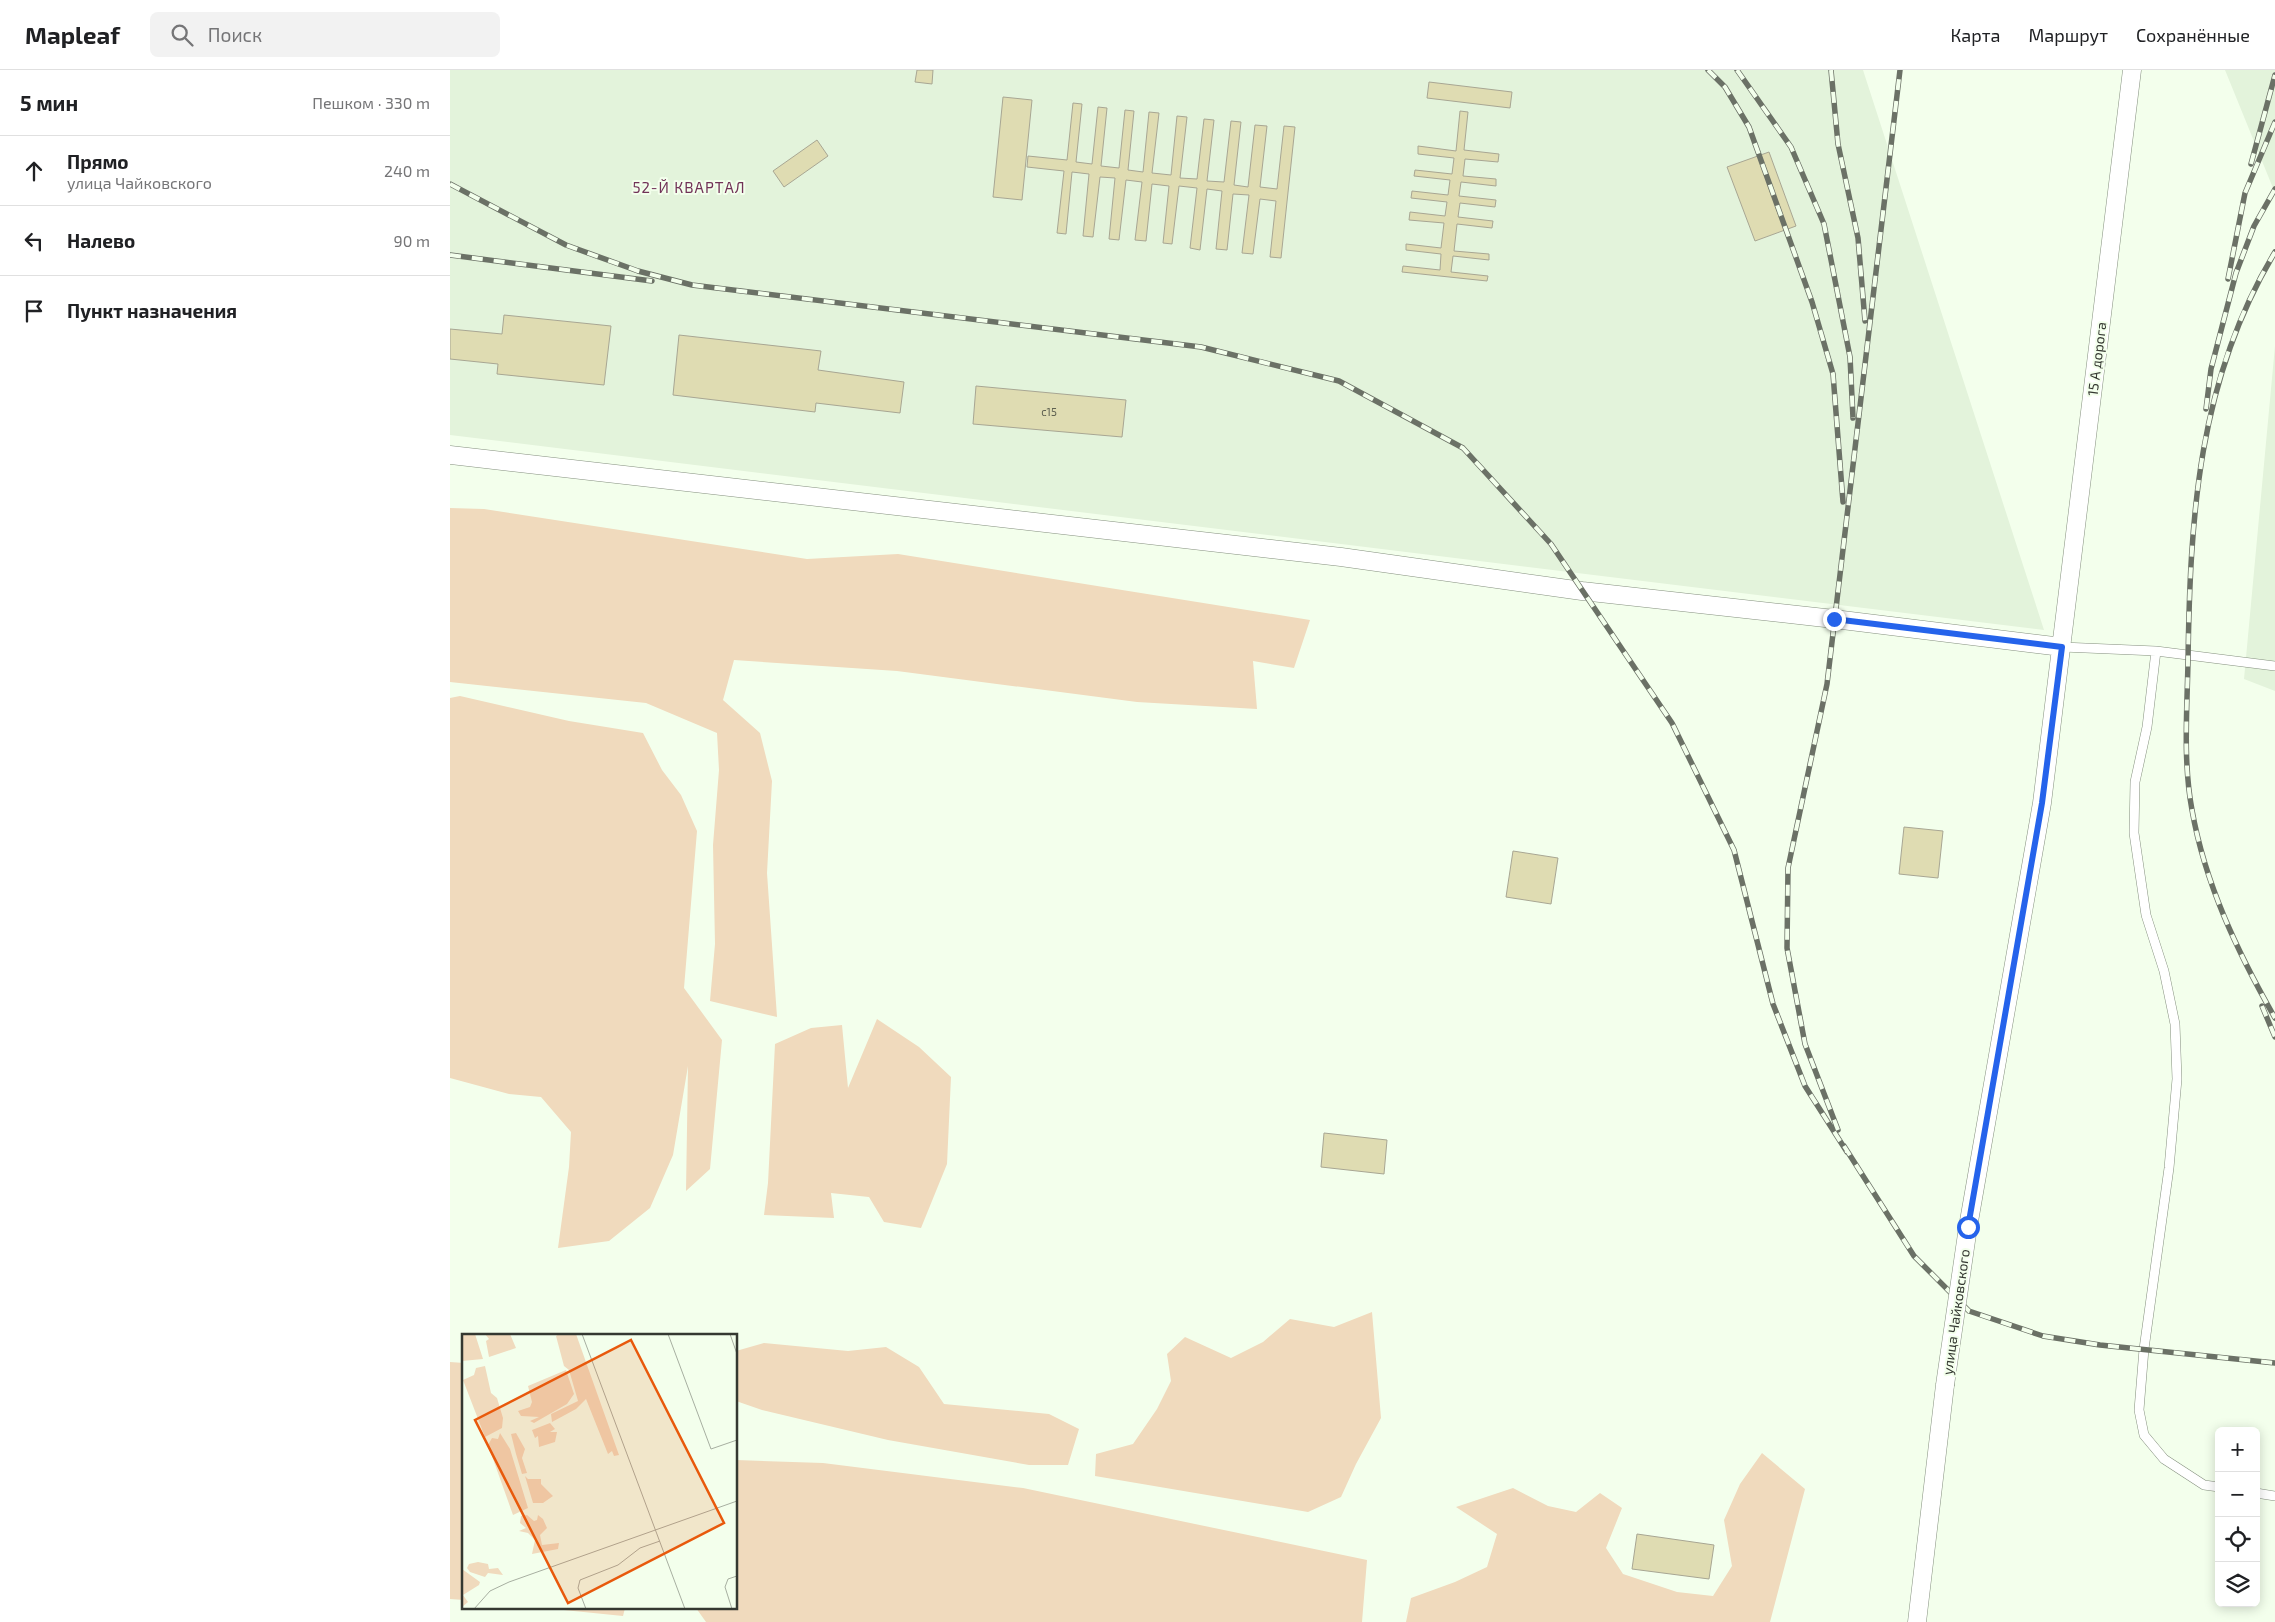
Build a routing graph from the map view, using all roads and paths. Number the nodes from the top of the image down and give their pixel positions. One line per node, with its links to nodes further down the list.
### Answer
1 (2132, 70): 3 (street, 15 А дорога)
2 (450, 455): 3 (street)
3 (2062, 647): 4 (lane); 9 (street, улица Чайковского, bridge)
4 (2156, 651): 5 (lane); 6 (lane)
5 (2275, 666)
6 (2215, 1486)
7 (2260, 1494): 8 (lane)
8 (2275, 1496)
9 (1917, 1622)

